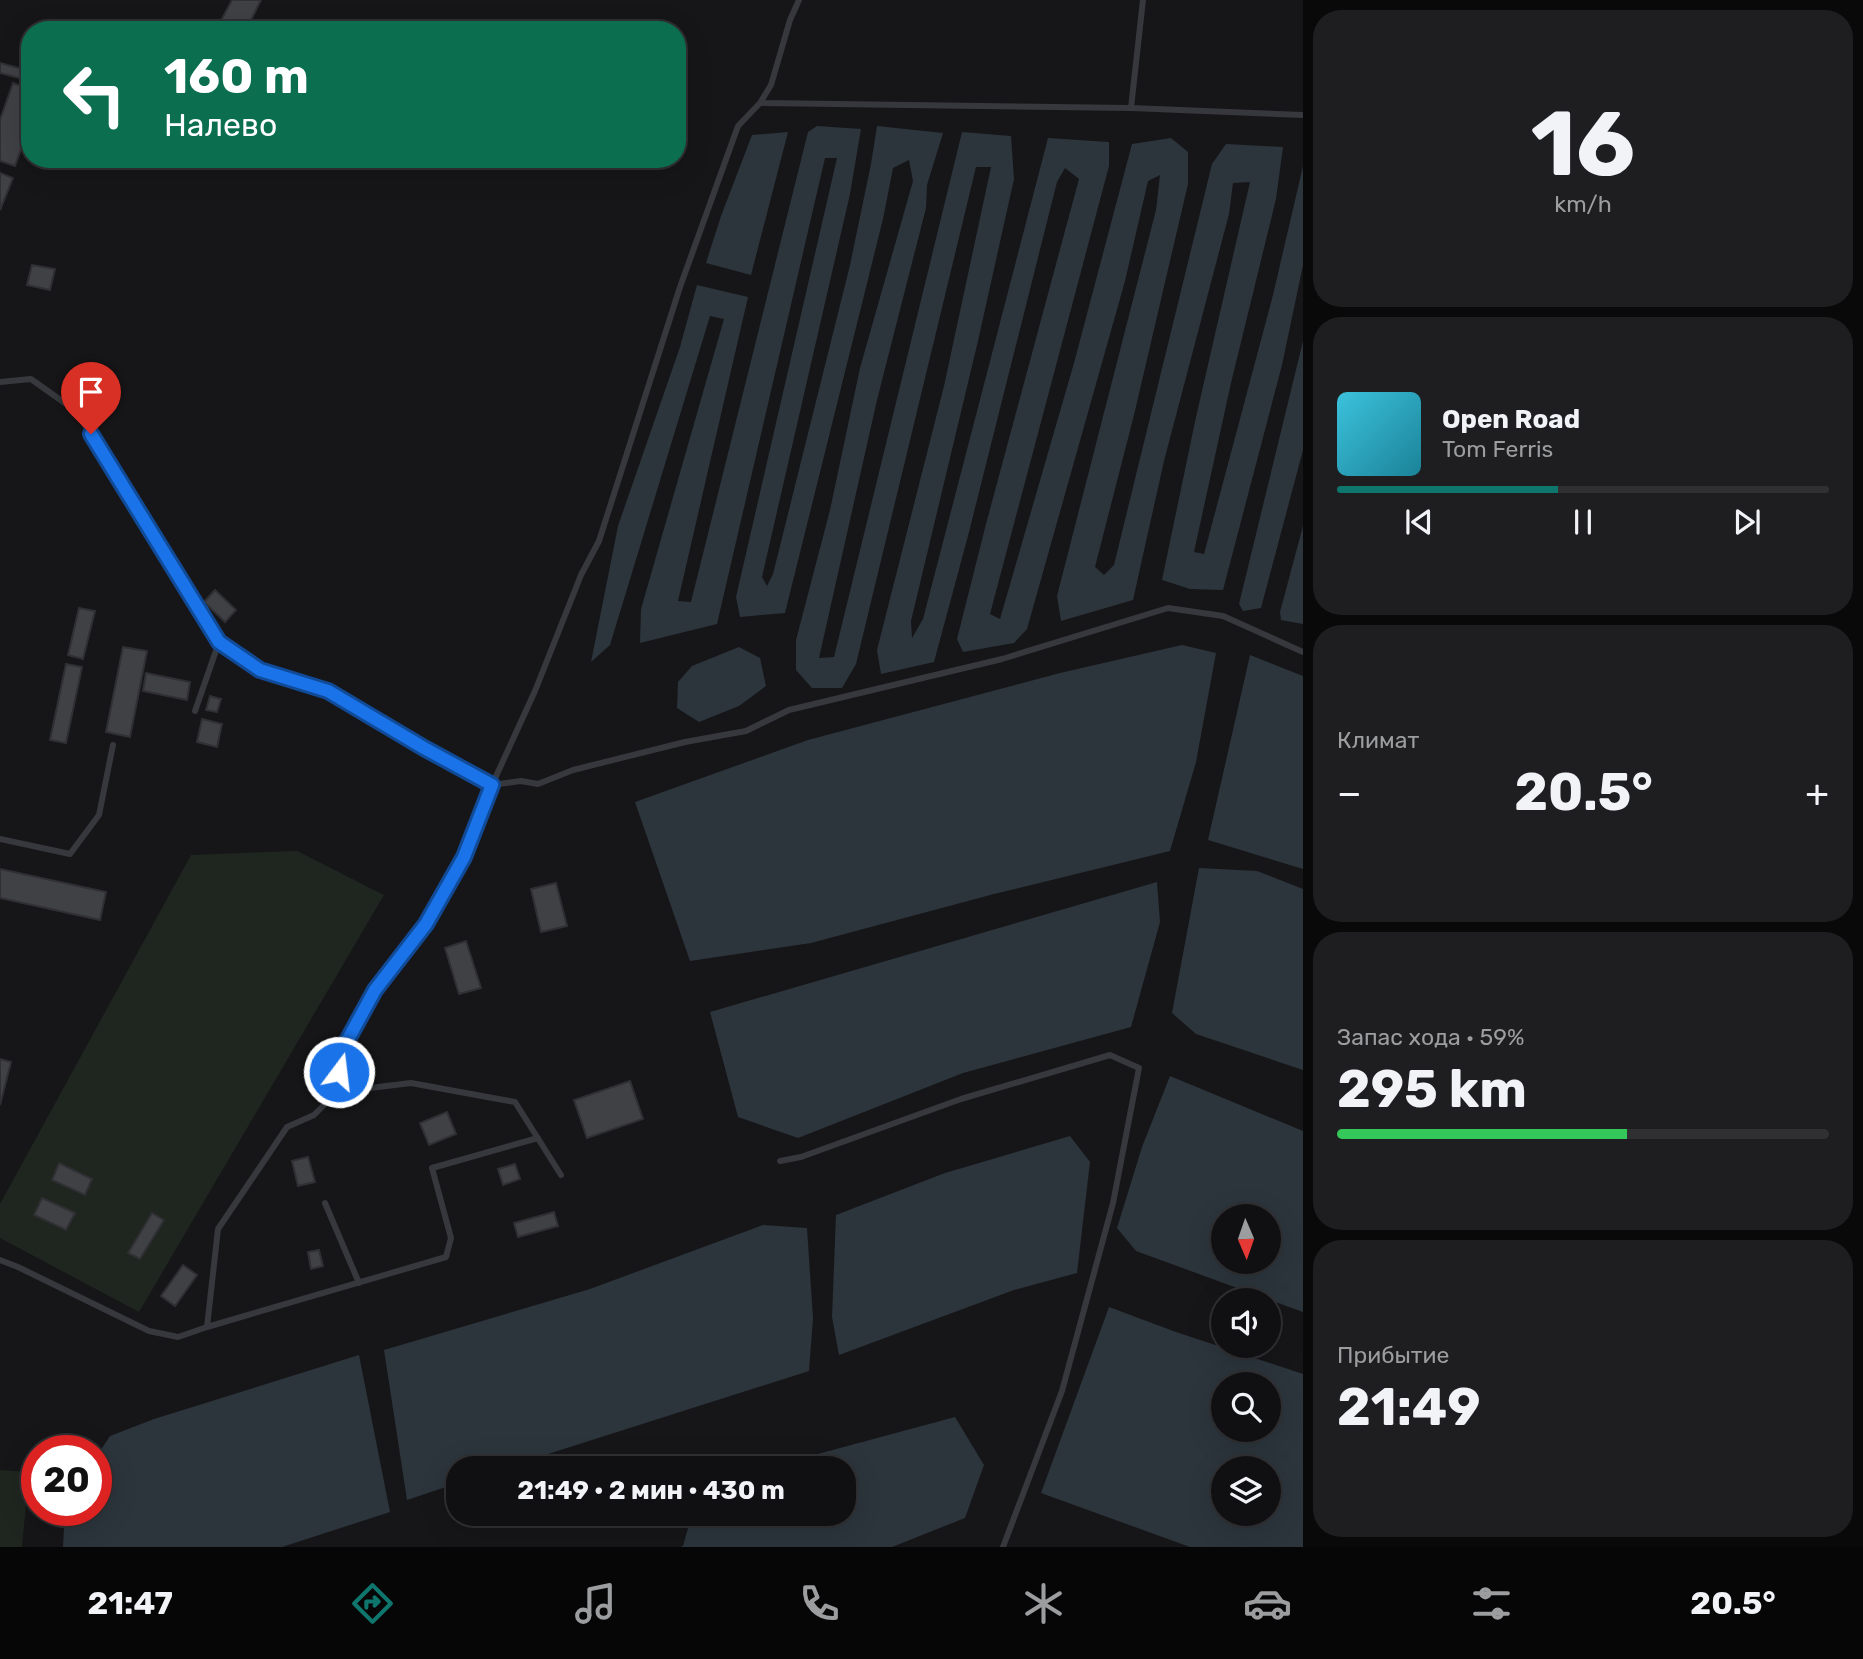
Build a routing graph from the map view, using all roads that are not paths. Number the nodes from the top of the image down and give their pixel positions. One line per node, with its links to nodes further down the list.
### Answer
1 (799, 0): 3 (lane)
2 (1143, 0): 4 (lane)
3 (760, 103): 4 (lane); 11 (lane)
4 (1131, 108): 5 (lane)
5 (1303, 115)
6 (0, 382): 7 (lane)
7 (219, 642): 9 (lane); 11 (lane)
8 (1303, 652): 11 (lane)
9 (195, 711)
10 (114, 744): 12 (lane)
11 (492, 785): 13 (lane)
12 (0, 839)
13 (337, 1092): 14 (lane); 20 (lane)
14 (538, 1138): 16 (lane); 19 (lane)
15 (780, 1161): 21 (lane)
16 (561, 1175)
17 (325, 1203): 19 (lane)
18 (0, 1260): 20 (lane)
19 (359, 1283): 20 (lane)
20 (207, 1327)
21 (1003, 1547)

